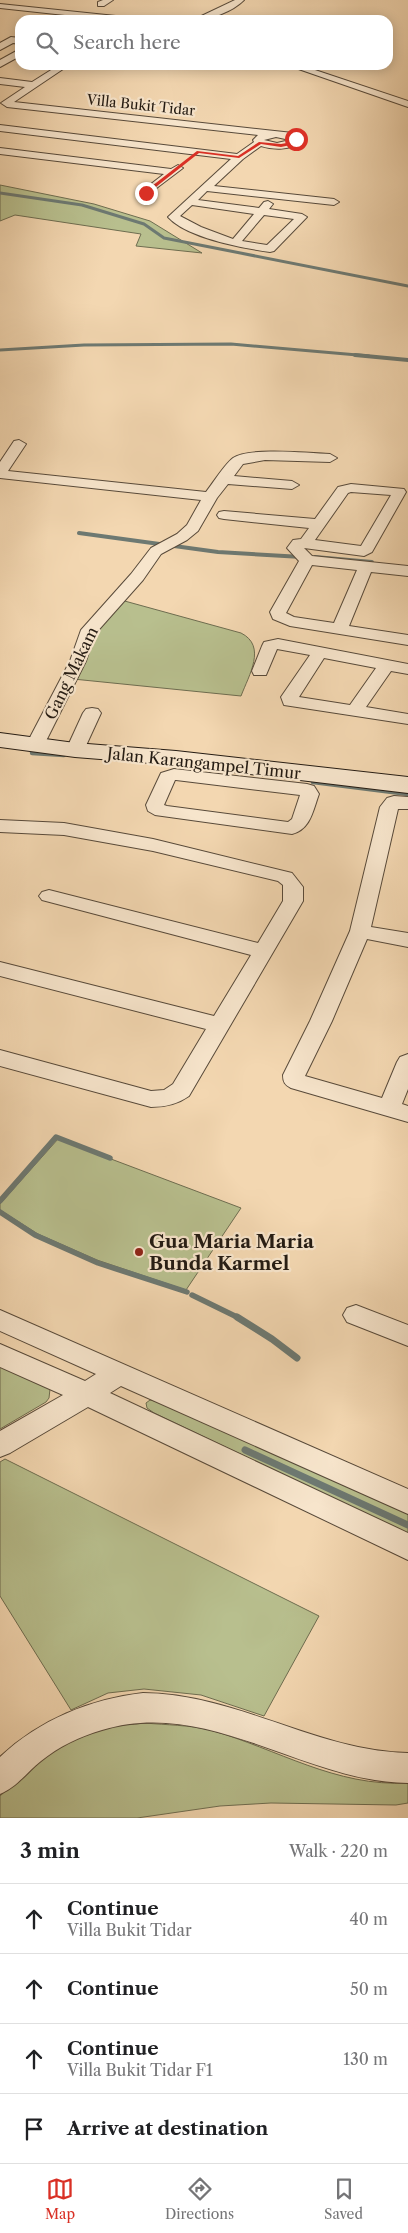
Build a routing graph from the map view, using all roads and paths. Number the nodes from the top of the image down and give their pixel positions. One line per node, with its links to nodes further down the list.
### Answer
1 (240, 0): 7 (street)
2 (0, 6): 4 (street)
3 (81, 6): 4 (street)
4 (69, 12): 5 (street)
5 (86, 14): 6 (street)
6 (94, 15)
7 (210, 15)
8 (15, 40): 9 (street)
9 (0, 47)
10 (15, 55): 12 (street)
11 (0, 56): 12 (street)
12 (12, 57): 13 (street)
13 (0, 64)
14 (42, 70): 18 (street)
15 (56, 70): 19 (street)
16 (306, 70): 21 (street)
17 (0, 81): 18 (street)
18 (21, 83): 19 (street); 20 (street)
19 (32, 84): 20 (street)
20 (2, 104): 24 (street, Villa Bukit Tidar); 26 (street, Villa Bukit Tidar)
21 (408, 104)
22 (0, 128): 23 (street)
23 (26, 131): 25 (street); 27 (street)
24 (272, 134): 26 (street, Villa Bukit Tidar); 26 (street, Villa Bukit Tidar)
25 (104, 140): 29 (street); 32 (street)
26 (259, 141): 30 (street)
27 (0, 143)
28 (0, 151): 32 (street)
29 (198, 152): 30 (street); 33 (street)
30 (239, 157): 38 (street)
31 (166, 160): 33 (street)
32 (77, 161): 34 (street); 35 (street)
33 (185, 162): 35 (street)
34 (65, 170)
35 (173, 172): 37 (street)
36 (141, 180): 37 (street)
37 (160, 182): 39 (street)
38 (206, 188): 40 (street); 41 (street)
39 (146, 193)
40 (276, 196): 42 (street); 44 (street)
41 (190, 202): 43 (street); 45 (street)
42 (334, 202)
43 (223, 206): 44 (street); 45 (street)
44 (261, 211): 46 (street); 46 (street)
45 (195, 230): 46 (street)
46 (234, 244)
47 (19, 444): 49 (street)
48 (330, 458): 50 (street, Gang Makam)
49 (0, 473): 52 (street)
50 (224, 479): 51 (street); 52 (street, Gang Makam)
51 (292, 485)
52 (210, 497): 68 (street, Gang Makam)
53 (224, 515): 54 (street)
54 (318, 524): 55 (street); 55 (street)
55 (306, 554): 56 (street); 58 (street)
56 (366, 566): 57 (street); 58 (street)
57 (408, 571)
58 (340, 628): 59 (street)
59 (407, 635)
60 (320, 652): 61 (street); 63 (street); 64 (street)
61 (386, 665): 62 (street); 64 (street)
62 (408, 669)
63 (260, 670)
64 (355, 710): 66 (street)
65 (92, 713): 69 (street)
66 (408, 719)
67 (0, 741): 68 (street, Jalan Karangampel Timur)
68 (35, 745): 69 (street, Jalan Karangampel Timur)
69 (74, 750): 70 (street, Jalan Karangampel Timur)
70 (234, 774): 70 (street); 71 (street, Jalan Karangampel Timur)
71 (408, 785)
72 (408, 803): 75 (street)
73 (0, 826): 77 (street)
74 (49, 896): 77 (street)
75 (360, 931): 76 (street); 82 (street)
76 (408, 940)
77 (264, 951): 79 (street)
78 (0, 969): 79 (street)
79 (220, 1025): 80 (street)
80 (0, 1058)
81 (408, 1062): 82 (street)
82 (398, 1111)
83 (356, 1315): 85 (street)
84 (0, 1320): 87 (street)
85 (408, 1336)
86 (0, 1355): 88 (street)
87 (119, 1373): 88 (street); 90 (street)
88 (87, 1394): 89 (street); 91 (street)
89 (0, 1445)
90 (408, 1502)
91 (408, 1547)
92 (408, 1768): 93 (street)
93 (0, 1778)

